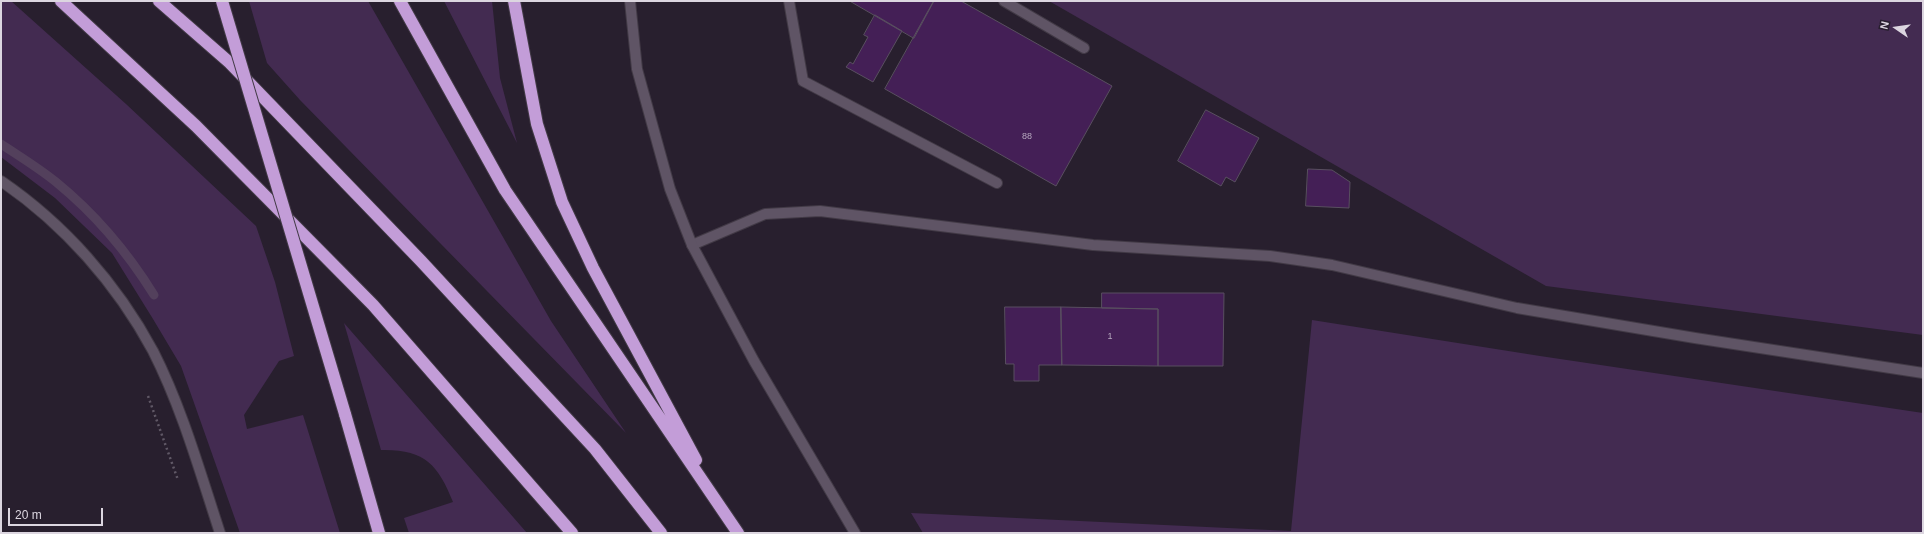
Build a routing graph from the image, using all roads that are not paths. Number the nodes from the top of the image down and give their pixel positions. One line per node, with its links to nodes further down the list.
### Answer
1 (61, 1): 17 (highway)
2 (159, 1): 18 (highway)
3 (222, 1): 16 (highway, bridge)
4 (400, 1): 14 (highway)
5 (514, 1): 14 (highway)
6 (630, 1): 12 (street)
7 (789, 1): 11 (street)
8 (1004, 1): 9 (street)
9 (1084, 48)
10 (1, 181): 15 (street)
11 (997, 184)
12 (692, 245): 13 (street); 19 (street)
13 (1923, 373)
14 (735, 529)
15 (220, 533)
16 (379, 533)
17 (572, 533)
18 (661, 533)
19 (855, 533)

